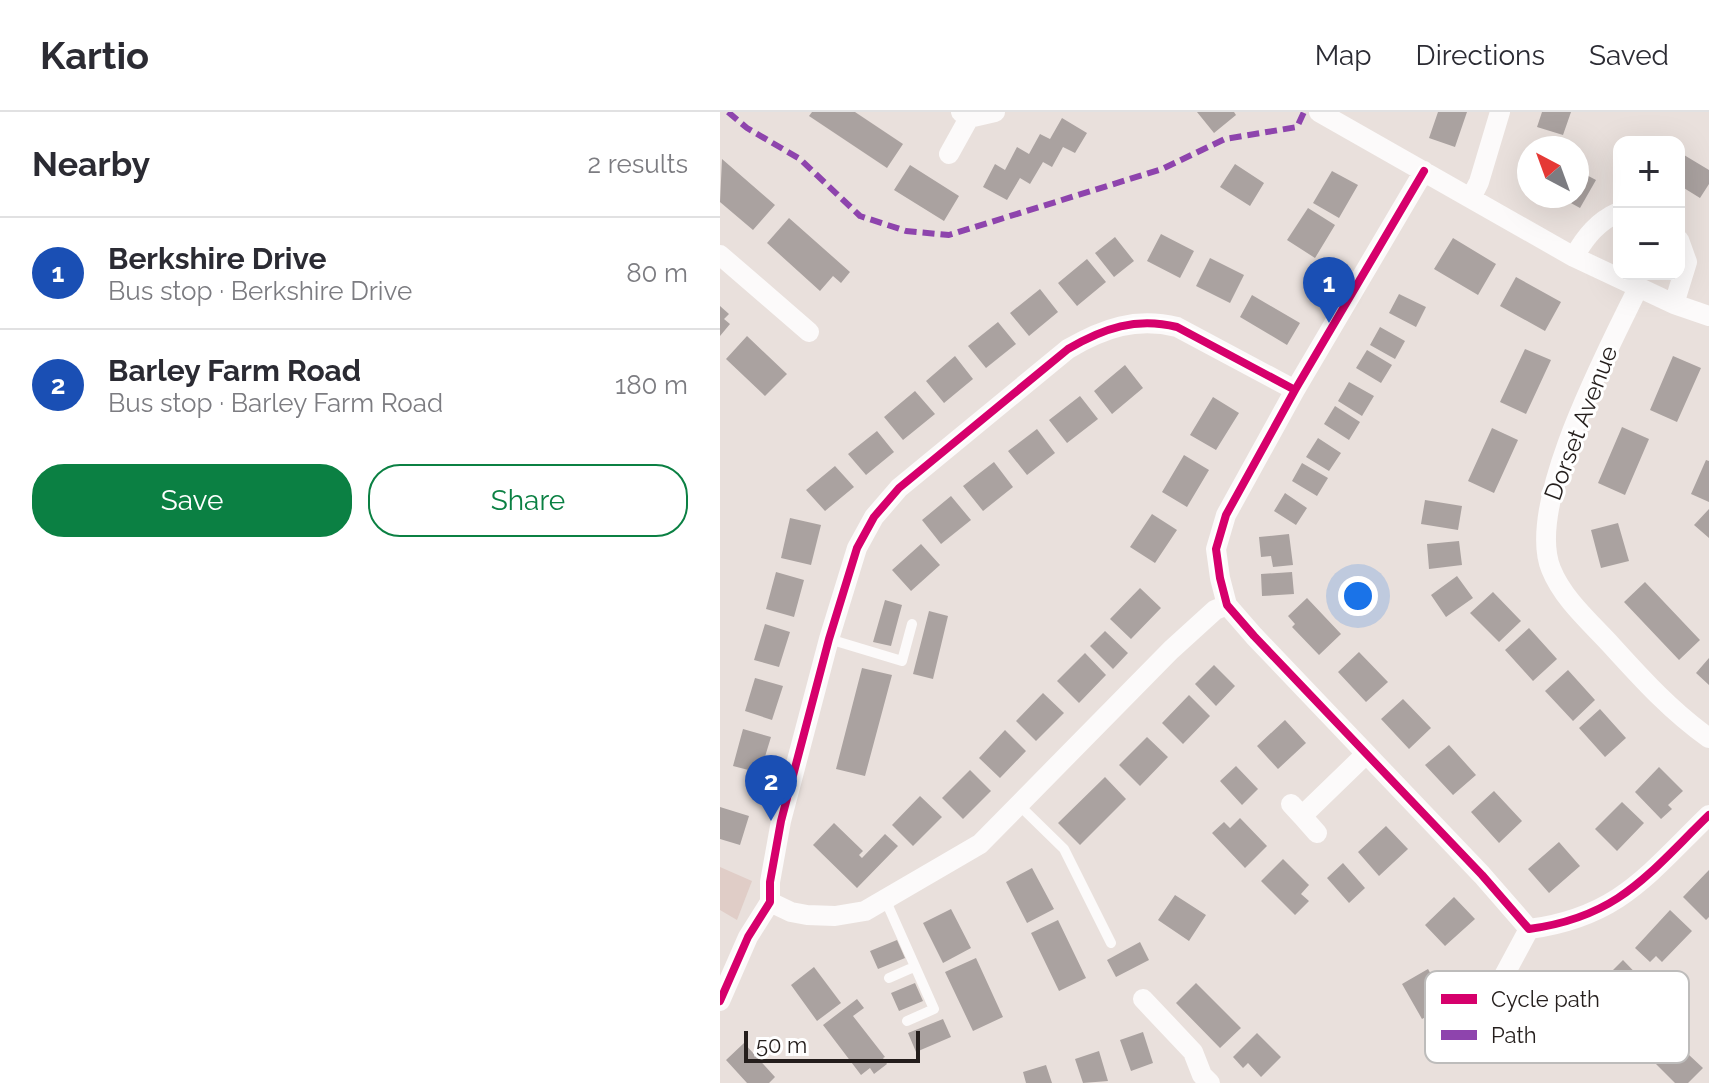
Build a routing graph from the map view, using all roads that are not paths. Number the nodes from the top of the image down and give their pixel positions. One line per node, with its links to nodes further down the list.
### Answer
1 (995, 112): 4 (street)
2 (1319, 112): 6 (street)
3 (1500, 112): 7 (street)
4 (965, 115): 5 (street)
5 (949, 154)
6 (1424, 171): 7 (street); 16 (street)
7 (1471, 198): 10 (street)
8 (1613, 215): 10 (street)
9 (720, 255): 15 (street)
10 (1574, 257): 12 (street)
11 (1681, 280): 13 (street)
12 (1638, 288): 13 (street); 20 (street, Dorset Avenue)
13 (1674, 304): 14 (street)
14 (1709, 316)
15 (809, 332)
16 (1295, 390): 17 (street); 19 (street)
17 (1227, 605): 21 (street); 22 (street)
18 (912, 624): 19 (lane)
19 (829, 639): 26 (street)
20 (1709, 738)
21 (1366, 754): 24 (street); 27 (street)
22 (1020, 806): 25 (street); 28 (lane)
23 (1709, 815): 27 (street)
24 (1317, 833)
25 (885, 899): 26 (street); 29 (lane)
26 (770, 902): 33 (street)
27 (1529, 929): 30 (street)
28 (1111, 943)
29 (914, 967): 31 (lane); 34 (lane)
30 (1506, 971)
31 (889, 978)
32 (1143, 999): 35 (street)
33 (720, 1001)
34 (907, 1021)
35 (1201, 1080)

